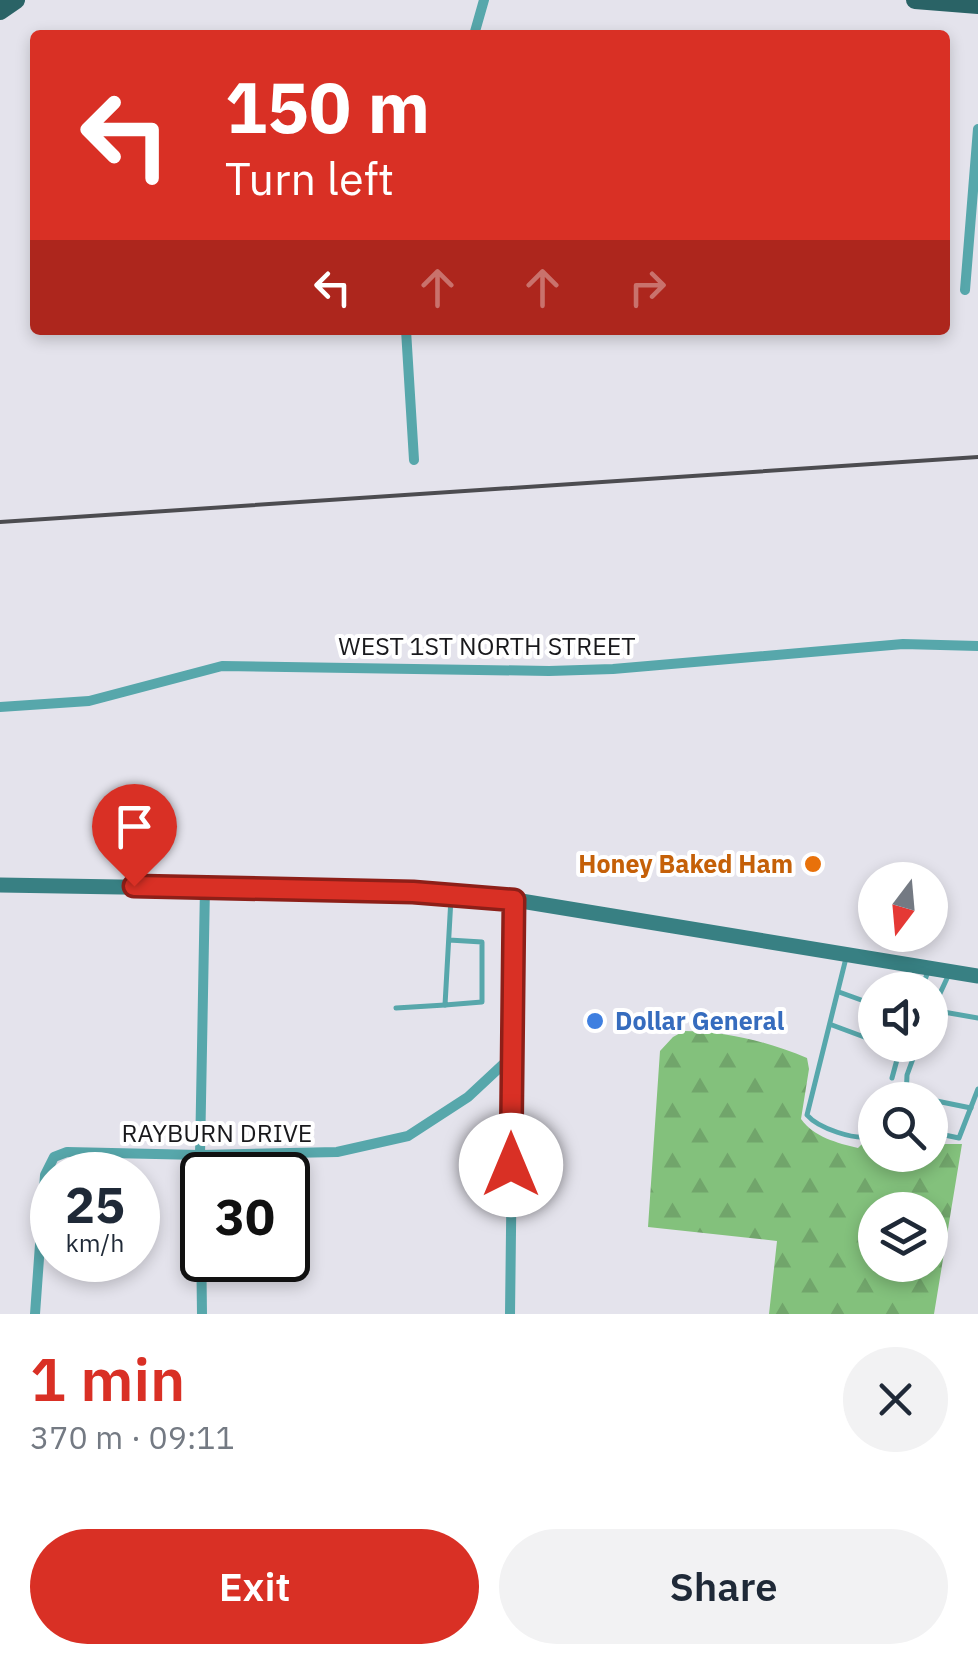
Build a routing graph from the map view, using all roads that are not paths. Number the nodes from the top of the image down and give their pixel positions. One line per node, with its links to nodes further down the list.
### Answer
1 (16, 0): 5 (main road)
2 (484, 0): 6 (street)
3 (915, 0): 4 (main road)
4 (978, 6)
5 (0, 10)
6 (475, 30)
7 (978, 129): 8 (street)
8 (965, 290)
9 (406, 335): 10 (street)
10 (414, 460)
11 (978, 646): 12 (street, WEST 1ST NORTH STREET)
12 (0, 707)
13 (0, 885): 14 (main road)
14 (205, 887): 15 (main road); 40 (street)
15 (451, 895): 16 (main road); 17 (lane)
16 (514, 900): 18 (main road); 32 (street)
17 (449, 940): 26 (lane); 26 (lane)
18 (847, 955): 19 (main road); 24 (lane)
19 (929, 968): 20 (main road); 21 (lane)
20 (950, 971): 22 (lane); 23 (main road)
21 (928, 972)
22 (948, 975)
23 (978, 976)
24 (839, 992): 25 (lane); 30 (lane)
25 (858, 998)
26 (445, 1005): 27 (lane)
27 (396, 1008)
28 (948, 1014): 29 (lane)
29 (978, 1018)
30 (832, 1025): 31 (lane); 39 (lane)
31 (858, 1035)
32 (511, 1057): 41 (street, RAYBURN DRIVE); 46 (street)
33 (896, 1062): 34 (lane)
34 (892, 1078)
35 (978, 1089): 37 (lane)
36 (948, 1104): 37 (lane)
37 (971, 1108): 38 (lane)
38 (948, 1136)
39 (858, 1137)
40 (200, 1152)
41 (310, 1153)
42 (180, 1155): 44 (street, RAYBURN DRIVE)
43 (202, 1282): 45 (street)
44 (35, 1314)
45 (202, 1314)
46 (510, 1314)

